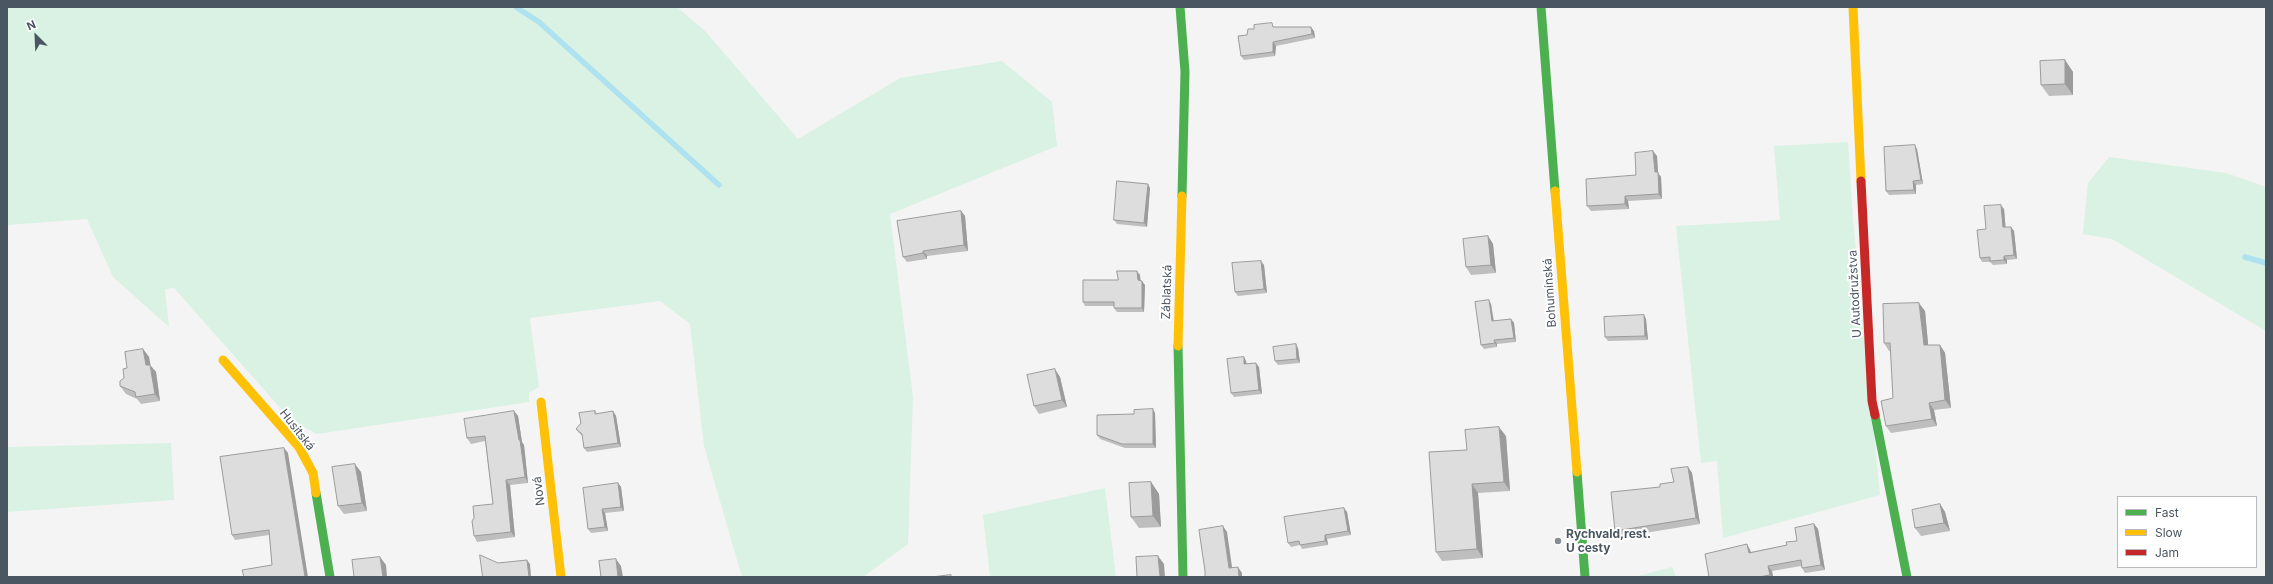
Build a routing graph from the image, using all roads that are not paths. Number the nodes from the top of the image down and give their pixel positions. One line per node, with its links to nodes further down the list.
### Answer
1 (1180, 7): 8 (street, Záblatská)
2 (1541, 7): 9 (street, Bohumínská)
3 (1853, 7): 10 (street, U Autodružstva)
4 (223, 360): 6 (street, Husitská)
5 (541, 402): 7 (street, Nová)
6 (330, 577)
7 (561, 577)
8 (1183, 577)
9 (1585, 577)
10 (1907, 577)

